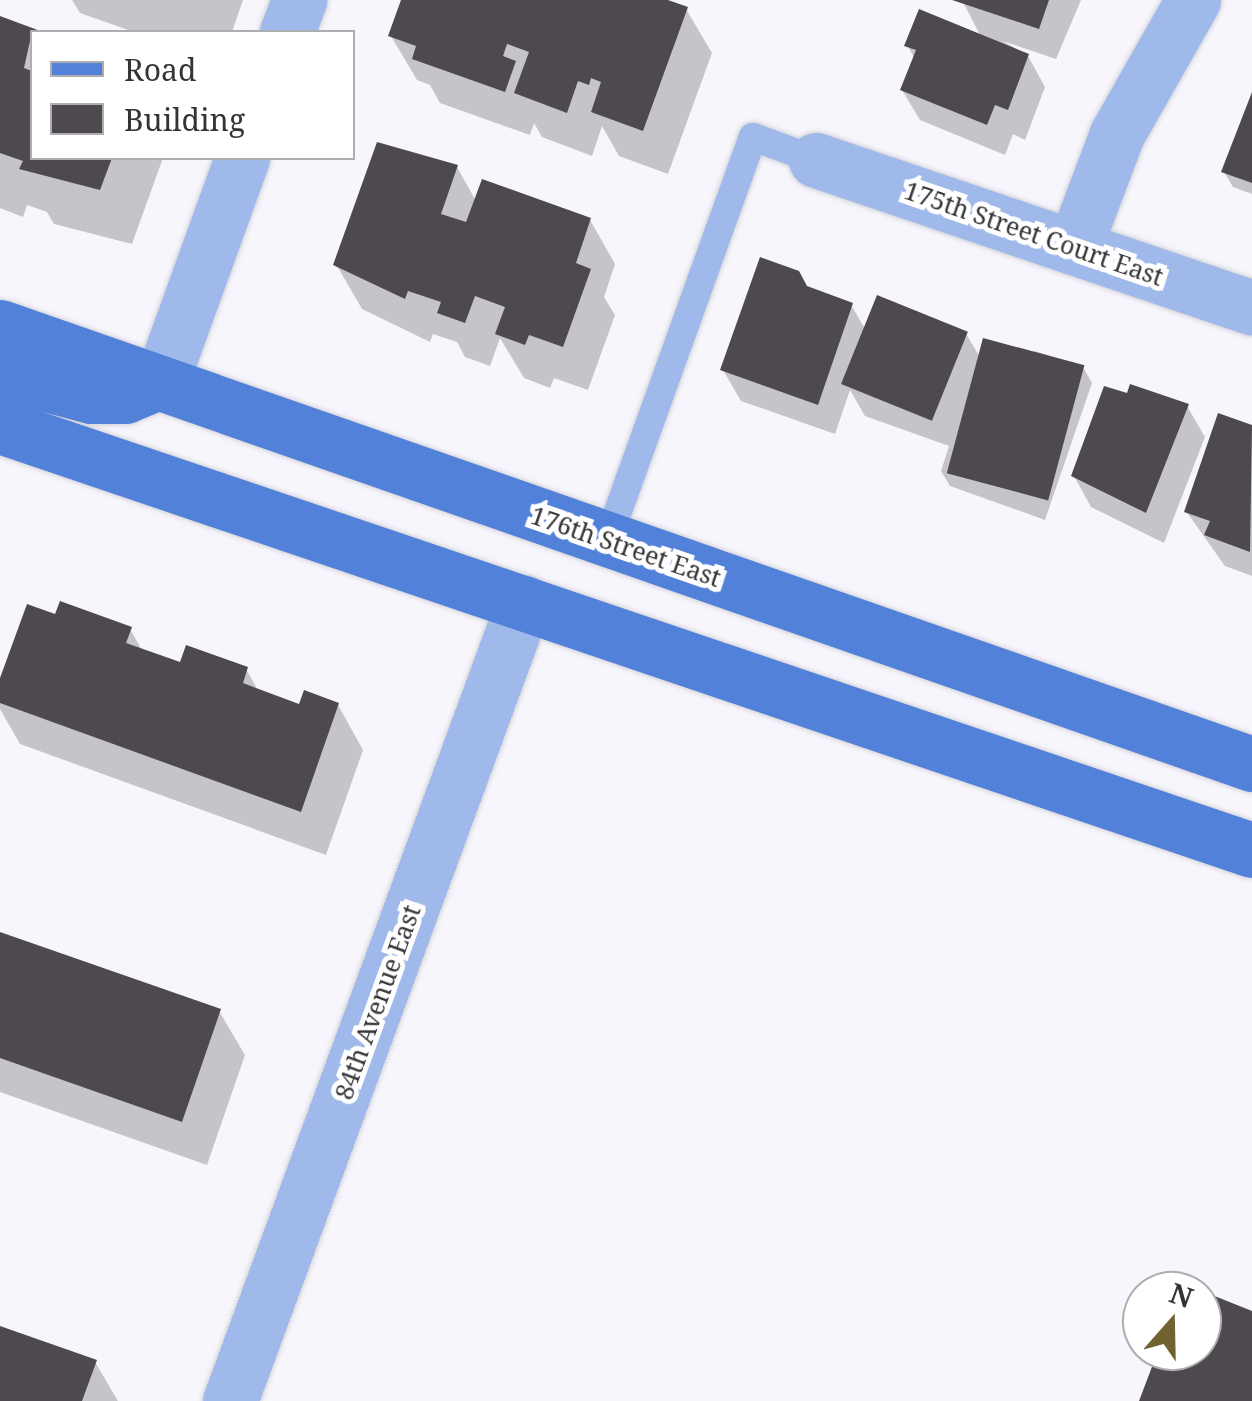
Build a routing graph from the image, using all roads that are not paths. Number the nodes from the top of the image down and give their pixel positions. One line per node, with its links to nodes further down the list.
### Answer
1 (299, 0): 3 (street)
2 (1193, 0): 6 (street)
3 (288, 30)
4 (241, 160): 10 (street)
5 (816, 160): 6 (street, 175th Street Court East); 12 (lane)
6 (1075, 245): 7 (street, 175th Street Court East)
7 (1252, 308)
8 (0, 327): 10 (main road, 176th Street East)
9 (0, 372): 10 (main road)
10 (161, 382): 12 (main road, 176th Street East)
11 (0, 426): 13 (main road)
12 (608, 539): 14 (main road, 176th Street East)
13 (524, 602): 15 (main road); 16 (street, 84th Avenue East)
14 (1252, 764)
15 (1252, 850)
16 (230, 1401)

